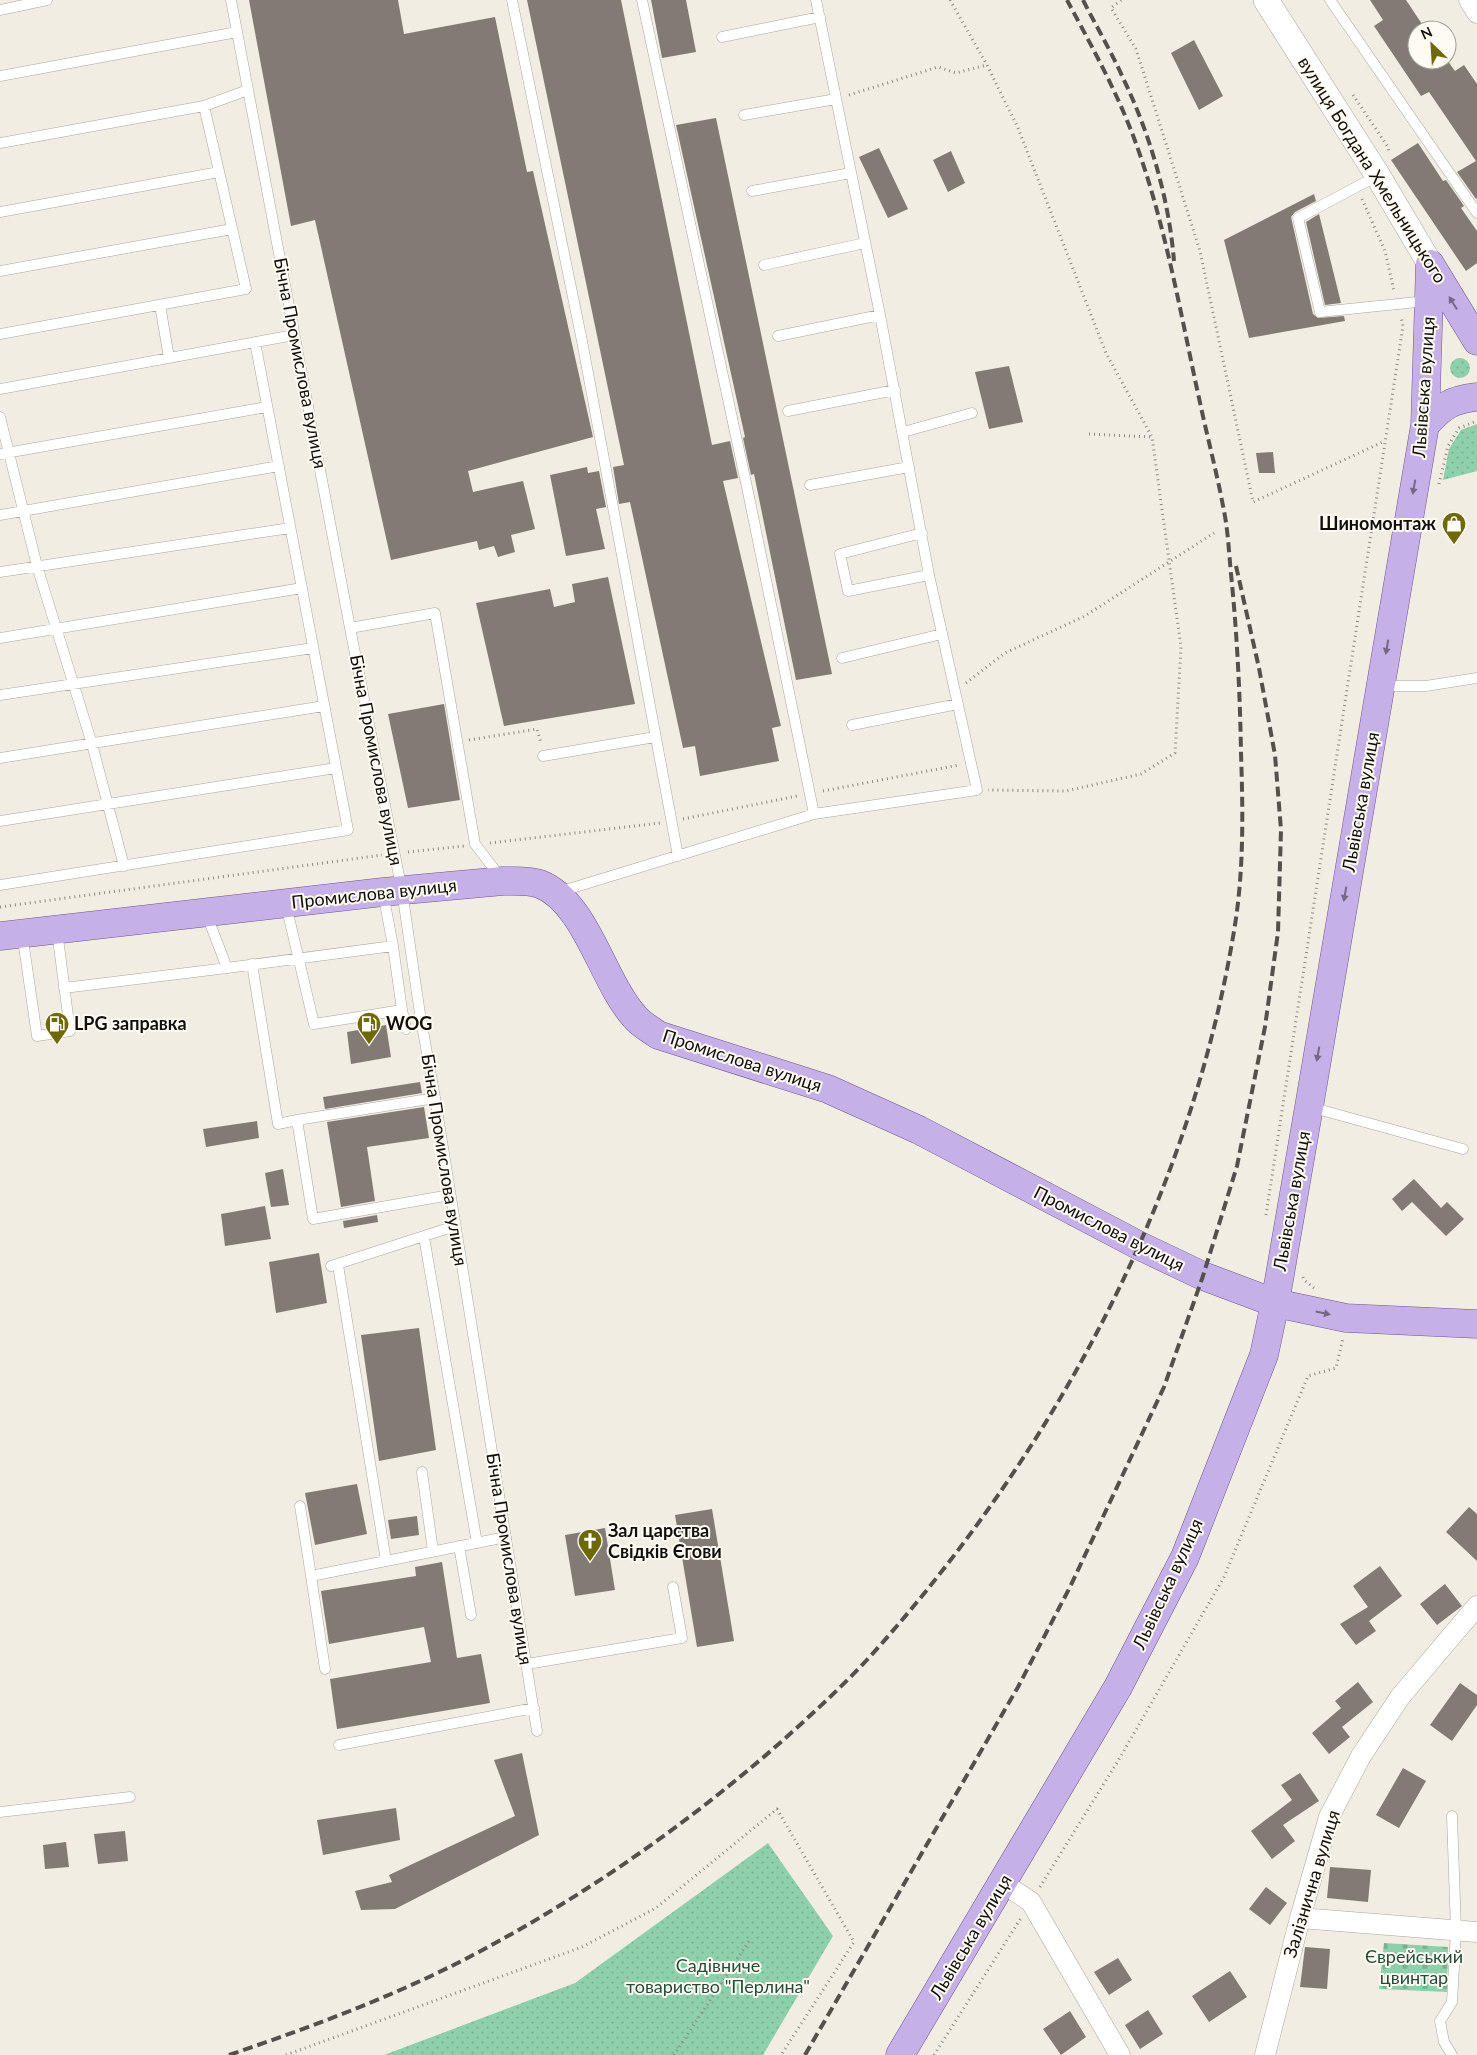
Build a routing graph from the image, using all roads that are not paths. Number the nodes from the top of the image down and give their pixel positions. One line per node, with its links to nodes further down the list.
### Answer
1 (47, 0): 9 (lane)
2 (231, 0): 12 (lane, Бічна Промислова вулиця)
3 (512, 0): 74 (lane)
4 (642, 0): 80 (lane)
5 (816, 0): 11 (lane)
6 (1266, 0): 22 (street, вулиця Богдана Хмельницького)
7 (1330, 0): 25 (lane)
8 (1469, 0): 10 (street)
9 (0, 10)
10 (1477, 13)
11 (820, 17): 13 (lane); 16 (lane)
12 (237, 32): 14 (lane); 15 (lane, Бічна Промислова вулиця)
13 (722, 37)
14 (0, 76)
15 (248, 90): 17 (lane); 35 (lane, Бічна Промислова вулиця)
16 (836, 99): 18 (lane); 21 (lane)
17 (204, 106): 19 (lane); 20 (lane)
18 (744, 115)
19 (0, 143)
20 (219, 172): 24 (lane); 26 (lane)
21 (851, 173): 23 (lane); 27 (lane)
22 (1367, 181): 28 (street, вулиця Богдана Хмельницького); 31 (lane)
23 (752, 191)
24 (0, 212)
25 (1477, 213)
26 (232, 229): 30 (lane); 32 (lane)
27 (866, 243): 29 (lane); 33 (lane)
28 (1430, 264): 31 (main road, Львівська вулиця); 37 (main road, вулиця Богдана Хмельницького, one-way to 28)
29 (764, 265)
30 (0, 271)
31 (1430, 300): 47 (main road, Львівська вулиця)
32 (160, 304): 34 (lane); 39 (lane)
33 (880, 315): 36 (lane); 41 (lane)
34 (0, 334)
35 (294, 335): 38 (lane); 61 (lane, Бічна Промислова вулиця)
36 (778, 336)
37 (1477, 341)
38 (255, 342): 39 (lane); 43 (lane)
39 (169, 358): 40 (lane)
40 (0, 390)
41 (895, 390): 44 (lane); 48 (lane)
42 (1477, 397): 47 (main road)
43 (267, 407): 49 (lane); 50 (lane)
44 (788, 411)
45 (972, 413): 48 (lane)
46 (0, 417): 49 (lane)
47 (1425, 425): 69 (main road, Львівська вулиця, one-way to 69)
48 (903, 432): 51 (lane)
49 (4, 454): 53 (lane)
50 (278, 466): 53 (lane); 55 (lane)
51 (909, 467): 52 (lane); 56 (lane)
52 (810, 485)
53 (24, 511): 54 (lane); 57 (lane)
54 (0, 515)
55 (290, 528): 57 (lane); 60 (lane)
56 (922, 533): 59 (lane); 59 (lane)
57 (37, 566): 58 (lane); 62 (lane)
58 (0, 572)
59 (929, 575): 63 (lane)
60 (302, 588): 62 (lane); 65 (lane)
61 (350, 628): 84 (lane); 86 (lane, Бічна Промислова вулиця)
62 (56, 629): 64 (lane); 68 (lane)
63 (942, 634): 66 (lane); 71 (lane)
64 (0, 638)
65 (313, 648): 68 (lane); 72 (lane)
66 (842, 658)
67 (1477, 678): 69 (lane)
68 (72, 685): 70 (lane); 75 (lane)
69 (1381, 686): 100 (main road, Львівська вулиця, one-way to 100)
70 (0, 695)
71 (958, 704): 73 (lane); 80 (lane)
72 (324, 706): 75 (lane); 78 (lane)
73 (852, 725)
74 (655, 737): 76 (lane); 82 (lane)
75 (92, 744): 77 (lane); 79 (lane)
76 (543, 756)
77 (0, 758)
78 (336, 768): 79 (lane); 83 (lane)
79 (108, 804): 81 (lane); 83 (lane)
80 (814, 814): 82 (lane)
81 (0, 821)
82 (678, 856): 87 (lane)
83 (124, 866): 85 (lane)
84 (503, 881): 86 (main road, Промислова вулиця); 87 (main road, Промислова вулиця)
85 (0, 885)
86 (392, 891): 88 (main road, Промислова вулиця); 92 (lane); 99 (lane, Бічна Промислова вулиця)
87 (556, 893): 106 (main road, Промислова вулиця)
88 (286, 904): 89 (main road, Промислова вулиця); 93 (lane)
89 (206, 913): 90 (main road, Промислова вулиця); 95 (lane)
90 (56, 928): 91 (main road, Промислова вулиця); 96 (lane)
91 (11, 934): 96 (lane)
92 (393, 946): 93 (lane); 97 (lane)
93 (299, 959): 94 (lane); 97 (lane)
94 (252, 964): 95 (lane); 101 (lane)
95 (227, 968): 96 (lane)
96 (64, 988)
97 (402, 1010): 98 (lane)
98 (406, 1029)
99 (435, 1098): 101 (lane); 103 (lane, Бічна Промислова вулиця)
100 (1309, 1106): 102 (lane); 106 (main road, Львівська вулиця)
101 (297, 1120): 103 (lane)
102 (1463, 1149)
103 (450, 1195): 104 (lane, Бічна Промислова вулиця)
104 (455, 1226): 105 (lane); 110 (lane, Бічна Промислова вулиця)
105 (424, 1237): 111 (lane); 114 (lane)
106 (1275, 1303): 107 (main road, Промислова вулиця, one-way to 107); 127 (main road, Львівська вулиця)
107 (1477, 1324)
108 (422, 1472): 113 (lane)
109 (300, 1506): 115 (lane)
110 (506, 1537): 111 (lane); 119 (lane, Бічна Промислова вулиця)
111 (477, 1543): 112 (lane)
112 (460, 1546): 113 (lane); 118 (lane)
113 (434, 1552): 114 (lane)
114 (386, 1561): 115 (lane)
115 (311, 1576): 120 (lane)
116 (674, 1587): 119 (lane)
117 (1477, 1606): 128 (street, Залізнична вулиця)
118 (471, 1615)
119 (526, 1664): 121 (lane, Бічна Промислова вулиця)
120 (325, 1669)
121 (534, 1708): 122 (lane, Бічна Промислова вулиця); 123 (lane)
122 (537, 1731)
123 (339, 1745)
124 (130, 1797): 125 (lane)
125 (0, 1812)
126 (1452, 1816): 129 (lane)
127 (1003, 1883): 131 (main road, Львівська вулиця); 132 (street)
128 (1300, 1918): 129 (street); 133 (street, Залізнична вулиця)
129 (1456, 1931): 130 (street); 134 (lane)
130 (1477, 1932)
131 (900, 2055)
132 (1120, 2055)
133 (1265, 2055)
134 (1452, 2055)

